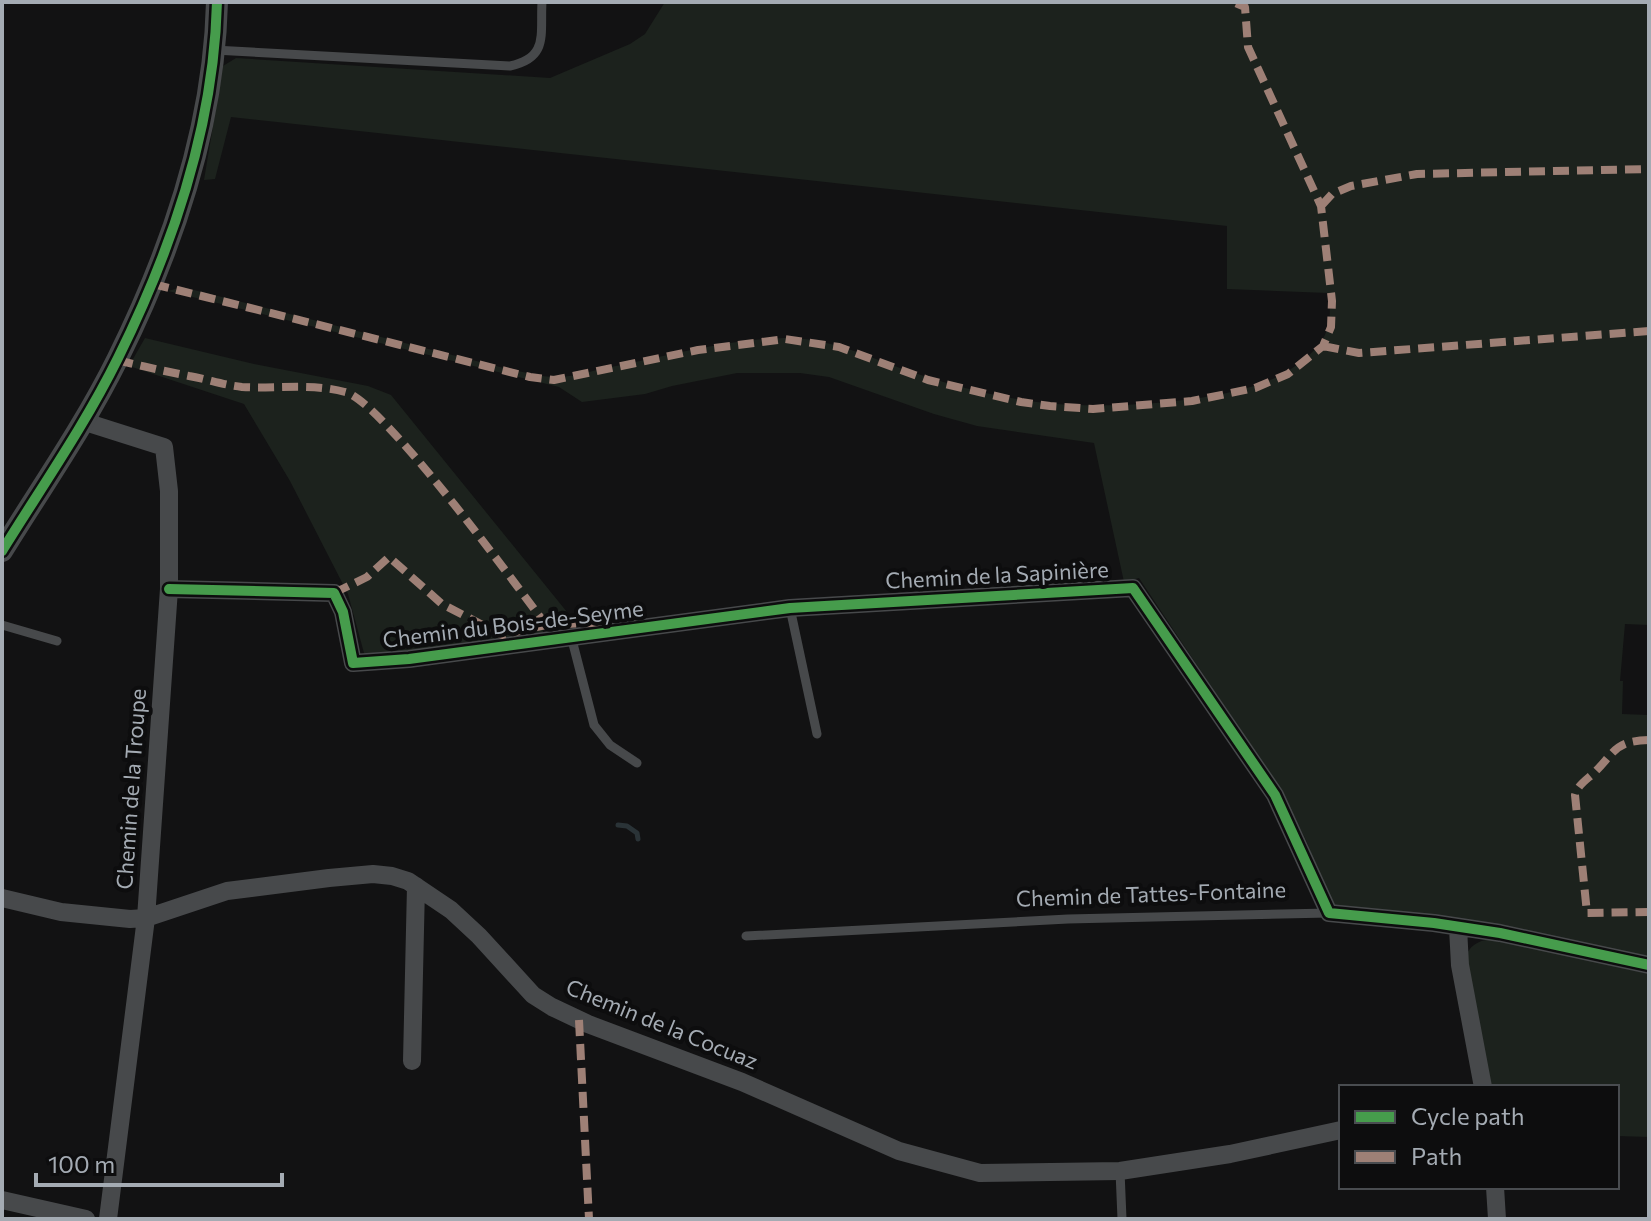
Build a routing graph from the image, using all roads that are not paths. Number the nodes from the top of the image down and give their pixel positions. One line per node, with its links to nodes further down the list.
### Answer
1 (217, 2): 3 (street)
2 (542, 2): 3 (lane)
3 (214, 50): 4 (street)
4 (82, 421): 5 (street); 6 (street, Chemin de la Troupe)
5 (2, 551)
6 (169, 589): 10 (street, Chemin du Bois-de-Seyme); 17 (street, Chemin de la Troupe)
7 (790, 608): 8 (street, Chemin de la Sapinière); 12 (lane); 16 (street, Chemin de la Sapinière)
8 (675, 624): 10 (street, Chemin du Bois-de-Seyme)
9 (2, 625): 11 (lane)
10 (571, 636): 13 (lane)
11 (57, 641)
12 (817, 734)
13 (637, 763)
14 (416, 886): 17 (street, Chemin de la Cocuaz); 21 (street); 24 (street, Chemin de la Cocuaz)
15 (2, 898): 17 (street, Chemin de la Cocuaz)
16 (1329, 913): 18 (street, Chemin de Tattes-Fontaine); 19 (lane, Chemin de Tattes-Fontaine)
17 (146, 918): 29 (street, Chemin de la Troupe)
18 (1458, 928): 20 (street, Chemin de Tattes-Fontaine); 22 (street)
19 (746, 936)
20 (1649, 965)
21 (412, 1061)
22 (1483, 1085)
23 (1339, 1130): 24 (street, Chemin de la Cocuaz)
24 (1120, 1171): 30 (lane)
25 (1495, 1189): 31 (street)
26 (2, 1200): 27 (street)
27 (26, 1212): 28 (street)
28 (86, 1219)
29 (108, 1219)
30 (1122, 1219)
31 (1497, 1219)

